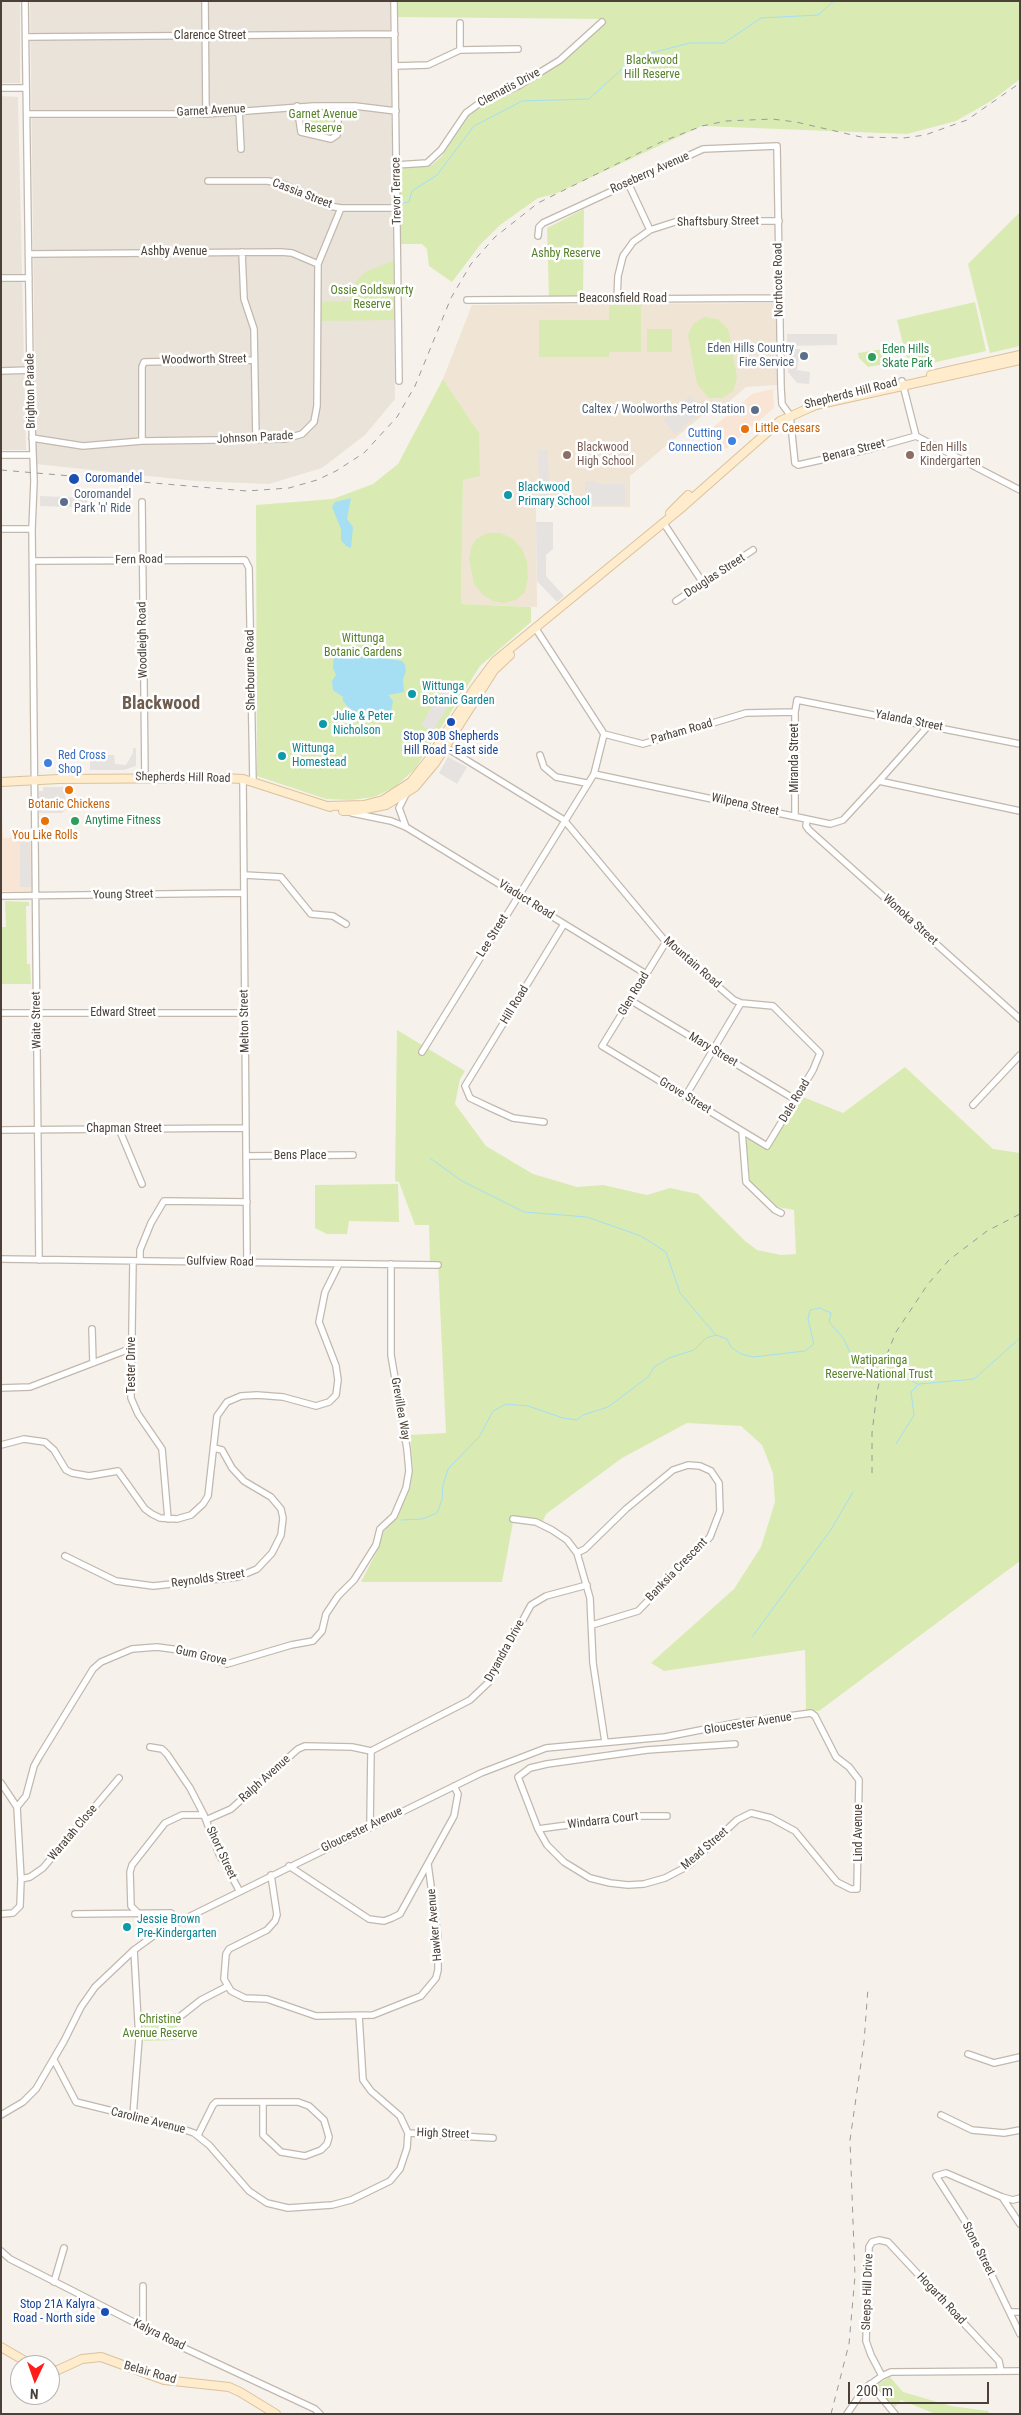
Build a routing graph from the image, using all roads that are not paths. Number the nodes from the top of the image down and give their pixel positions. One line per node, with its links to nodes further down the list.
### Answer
1 (25, 1): 8 (street, Brighton Parade)
2 (205, 1): 7 (street)
3 (394, 1): 6 (street, Trevor Terrace)
4 (602, 22): 22 (street, Clematis Drive)
5 (460, 23): 10 (street)
6 (395, 34): 7 (street, Clarence Street); 11 (street, Trevor Terrace)
7 (205, 36): 8 (street, Clarence Street); 19 (street)
8 (26, 37): 13 (street, Brighton Parade)
9 (518, 49): 10 (street)
10 (460, 50): 11 (street)
11 (395, 66): 17 (street, Trevor Terrace)
12 (1, 88): 13 (street)
13 (26, 88): 18 (street, Brighton Parade)
14 (297, 106): 15 (street, Garnet Avenue); 15 (street); 16 (street, Garnet Avenue)
15 (339, 106): 17 (street, Garnet Avenue)
16 (239, 110): 19 (street, Garnet Avenue); 21 (street)
17 (396, 111): 22 (street, Trevor Terrace)
18 (27, 114): 19 (street, Garnet Avenue); 31 (street, Brighton Parade)
19 (206, 114)
20 (777, 146): 24 (street, Roseberry Avenue); 27 (street, Northcote Road)
21 (241, 149)
22 (396, 165): 26 (street, Trevor Terrace)
23 (208, 181): 25 (street, Cassia Street)
24 (628, 182): 28 (street); 29 (street, Roseberry Avenue)
25 (341, 208): 26 (street, Cassia Street); 32 (street, Johnson Parade)
26 (397, 208): 43 (street, Trevor Terrace)
27 (779, 221): 28 (street, Shaftsbury Street); 35 (street, Northcote Road)
28 (650, 230): 36 (street, Shaftsbury Street)
29 (538, 236)
30 (242, 252): 31 (street, Ashby Avenue); 32 (street, Ashby Avenue); 39 (street)
31 (29, 254): 34 (street, Brighton Parade)
32 (318, 264): 48 (street, Johnson Parade)
33 (1, 278): 34 (street)
34 (29, 278): 42 (street, Brighton Parade)
35 (779, 298): 36 (street, Beaconsfield Road); 45 (street, Northcote Road)
36 (617, 299): 37 (street, Beaconsfield Road)
37 (466, 300)
38 (1020, 355): 44 (main road, Shepherds Hill Road)
39 (254, 360): 48 (street); 49 (street, Woodworth Street)
40 (1020, 360): 44 (main road, Shepherds Hill Road)
41 (1, 370): 42 (street)
42 (30, 370): 47 (street, Brighton Parade)
43 (399, 381)
44 (903, 384): 45 (main road, Shepherds Hill Road); 46 (street)
45 (789, 413): 52 (street, Northcote Road); 55 (main road, Shepherds Hill Road)
46 (916, 436): 52 (street, Benara Street); 53 (street)
47 (32, 438): 49 (street, Johnson Parade); 51 (street, Brighton Parade)
48 (256, 439): 49 (street, Johnson Parade)
49 (142, 442)
50 (1, 454): 51 (street)
51 (32, 455): 57 (street, Brighton Parade)
52 (794, 460)
53 (1020, 490)
54 (142, 502): 59 (street, Woodleigh Road)
55 (663, 522): 62 (street); 64 (main road, Shepherds Hill Road)
56 (1, 529): 57 (street)
57 (32, 529): 61 (street, Brighton Parade)
58 (753, 550): 62 (street, Douglas Street)
59 (142, 560): 60 (street, Fern Road); 61 (street, Fern Road); 74 (street, Woodleigh Road)
60 (245, 560): 79 (street, Sherbourne Road)
61 (33, 561): 75 (street, Brighton Parade)
62 (703, 583): 63 (street, Douglas Street)
63 (676, 601)
64 (536, 629): 68 (street); 70 (main road, Shepherds Hill Road)
65 (797, 700): 66 (street, Miranda Street); 67 (street, Yalanda Street)
66 (795, 712): 68 (street, Parham Road); 85 (street, Miranda Street)
67 (929, 725): 69 (street, Yalanda Street); 77 (street, Wilpena Street)
68 (604, 734): 72 (street)
69 (1020, 744)
70 (442, 745): 81 (main road, Shepherds Hill Road); 82 (main road, Shepherds Hill Road); 87 (street)
71 (540, 755): 80 (street)
72 (594, 774): 80 (street); 85 (street, Wilpena Street)
73 (1, 778): 75 (main road, Shepherds Hill Road)
74 (145, 778): 75 (main road, Shepherds Hill Road); 76 (main road, Shepherds Hill Road)
75 (35, 780): 78 (main road, Shepherds Hill Road); 93 (street, Waite Street)
76 (243, 780): 79 (main road, Shepherds Hill Road); 89 (street, Melton Street)
77 (879, 781): 84 (street); 86 (street, Wilpena Street)
78 (1, 782)
79 (253, 782): 82 (main road, Shepherds Hill Road)
80 (586, 783): 87 (street)
81 (406, 794): 83 (main road, Shepherds Hill Road); 88 (street)
82 (327, 806): 83 (main road, Shepherds Hill Road)
83 (344, 811): 88 (street, Viaduct Road)
84 (1020, 811)
85 (795, 816): 86 (street, Wilpena Street)
86 (807, 819): 103 (street, Wonoka Street)
87 (564, 820): 91 (street, Lee Street); 96 (street, Mountain Road)
88 (406, 827): 91 (street, Viaduct Road)
89 (244, 875): 90 (street, Melton Street); 94 (street)
90 (244, 893): 93 (street, Young Street); 102 (street, Melton Street)
91 (519, 895): 95 (street, Viaduct Road); 106 (street, Lee Street)
92 (1, 896): 93 (street, Young Street)
93 (36, 896): 101 (street, Waite Street)
94 (346, 924)
95 (564, 924): 97 (street, Viaduct Road); 112 (street, Hill Road)
96 (666, 942): 97 (street, Glen Road); 99 (street, Mountain Road)
97 (646, 974): 98 (street, Glen Road)
98 (630, 1000): 104 (street, Glen Road); 105 (street, Mary Street)
99 (741, 1003): 105 (street); 107 (street, Mountain Road)
100 (1, 1013): 101 (street, Edward Street)
101 (37, 1013): 102 (street, Edward Street); 116 (street, Waite Street)
102 (245, 1013): 113 (street, Melton Street)
103 (1020, 1019)
104 (602, 1046): 109 (street, Grove Street)
105 (713, 1050): 109 (street); 110 (street, Mary Street)
106 (422, 1052)
107 (820, 1053): 110 (street, Dale Road)
108 (1020, 1055): 111 (street)
109 (685, 1096): 117 (street, Grove Street)
110 (796, 1100): 118 (street, Dale Road)
111 (973, 1105)
112 (544, 1122)
113 (246, 1128): 114 (street, Chapman Street); 120 (street, Melton Street)
114 (119, 1129): 116 (street, Chapman Street); 121 (street)
115 (1, 1130): 116 (street, Chapman Street)
116 (38, 1130): 125 (street, Waite Street)
117 (742, 1131): 118 (street, Grove Street); 123 (street)
118 (767, 1146)
119 (353, 1155): 120 (street, Bens Place)
120 (246, 1156): 122 (street, Melton Street)
121 (142, 1184)
122 (247, 1202): 127 (street); 128 (street, Melton Street)
123 (781, 1213)
124 (1, 1259): 125 (street, Gulfview Road)
125 (39, 1260): 126 (street, Gulfview Road)
126 (133, 1261): 127 (street, Gulfview Road); 133 (street, Tester Drive)
127 (140, 1261): 128 (street, Gulfview Road)
128 (247, 1262): 129 (street, Gulfview Road)
129 (339, 1264): 130 (street, Gulfview Road); 137 (street)
130 (392, 1264): 131 (street, Gulfview Road); 140 (street, Grevillea Way)
131 (438, 1265)
132 (92, 1329): 134 (street)
133 (132, 1348): 134 (street); 138 (street, Tester Drive)
134 (93, 1364): 135 (street)
135 (1, 1388)
136 (1, 1445): 138 (street)
137 (214, 1448): 138 (street); 142 (street, Reynolds Street)
138 (168, 1519)
139 (513, 1519): 141 (street)
140 (376, 1545): 154 (street, Gum Grove)
141 (576, 1553): 143 (street); 144 (street, Banksia Crescent)
142 (64, 1556)
143 (587, 1585): 144 (street); 148 (street, Dryandra Drive)
144 (592, 1625): 145 (street)
145 (605, 1742): 151 (street, Gloucester Avenue); 153 (street, Gloucester Avenue)
146 (735, 1744): 149 (street, Gloucester Avenue)
147 (150, 1747): 156 (street, Short Street)
148 (371, 1751): 156 (street, Ralph Avenue); 157 (street)
149 (518, 1777): 158 (street, Mead Street)
150 (119, 1778): 162 (street, Waratah Close)
151 (858, 1778): 163 (street, Lind Avenue)
152 (1, 1783): 154 (street)
153 (454, 1786): 157 (street, Gloucester Avenue); 159 (street)
154 (17, 1806): 162 (street)
155 (667, 1816): 158 (street, Windarra Court)
156 (205, 1817): 164 (street, Short Street); 165 (street, Ralph Avenue)
157 (370, 1825): 160 (street, Gloucester Avenue)
158 (538, 1829): 163 (street, Mead Street)
159 (428, 1864): 160 (street); 172 (street, Hawker Avenue)
160 (289, 1866): 161 (street, Gloucester Avenue)
161 (271, 1875): 164 (street, Gloucester Avenue); 170 (street)
162 (21, 1879): 166 (street)
163 (857, 1888)
164 (239, 1890): 168 (street, Gloucester Avenue)
165 (137, 1912): 167 (street); 168 (street)
166 (1, 1914)
167 (75, 1914)
168 (176, 1921): 169 (street, Gloucester Avenue)
169 (134, 1950): 175 (street, Gloucester Avenue); 179 (street)
170 (228, 1986): 171 (street); 172 (street, Hawker Avenue)
171 (182, 2015)
172 (359, 2016): 181 (street, High Street)
173 (968, 2054): 174 (street)
174 (1020, 2057)
175 (54, 2060): 177 (street, Gloucester Avenue); 179 (street, Caroline Avenue)
176 (263, 2102): 176 (street); 182 (street)
177 (1, 2115)
178 (941, 2115): 180 (street)
179 (133, 2116): 182 (street, Caroline Avenue)
180 (1020, 2130)
181 (408, 2133): 182 (street, Caroline Avenue); 183 (street, High Street)
182 (198, 2136)
183 (493, 2138)
184 (1002, 2197): 185 (street); 186 (street); 192 (street, Stone Street)
185 (1020, 2198)
186 (1020, 2224)
187 (872, 2242): 199 (street, Hogarth Road); 201 (street, Sleeps Hill Drive)
188 (64, 2248): 190 (street)
189 (1, 2251): 190 (street, Kalyra Road)
190 (54, 2282): 194 (street, Kalyra Road)
191 (143, 2286): 194 (street)
192 (1010, 2312): 193 (street); 195 (street, Stone Street)
193 (1020, 2312)
194 (143, 2327): 204 (street, Kalyra Road)
195 (1020, 2334)
196 (1, 2348): 197 (main road)
197 (14, 2355)
198 (60, 2369): 203 (main road, Belair Road)
199 (1001, 2371): 200 (street); 201 (street)
200 (1020, 2371)
201 (882, 2376): 202 (street)
202 (870, 2384): 205 (street); 206 (street)
203 (276, 2414)
204 (320, 2414)
205 (847, 2414)
206 (895, 2414)

